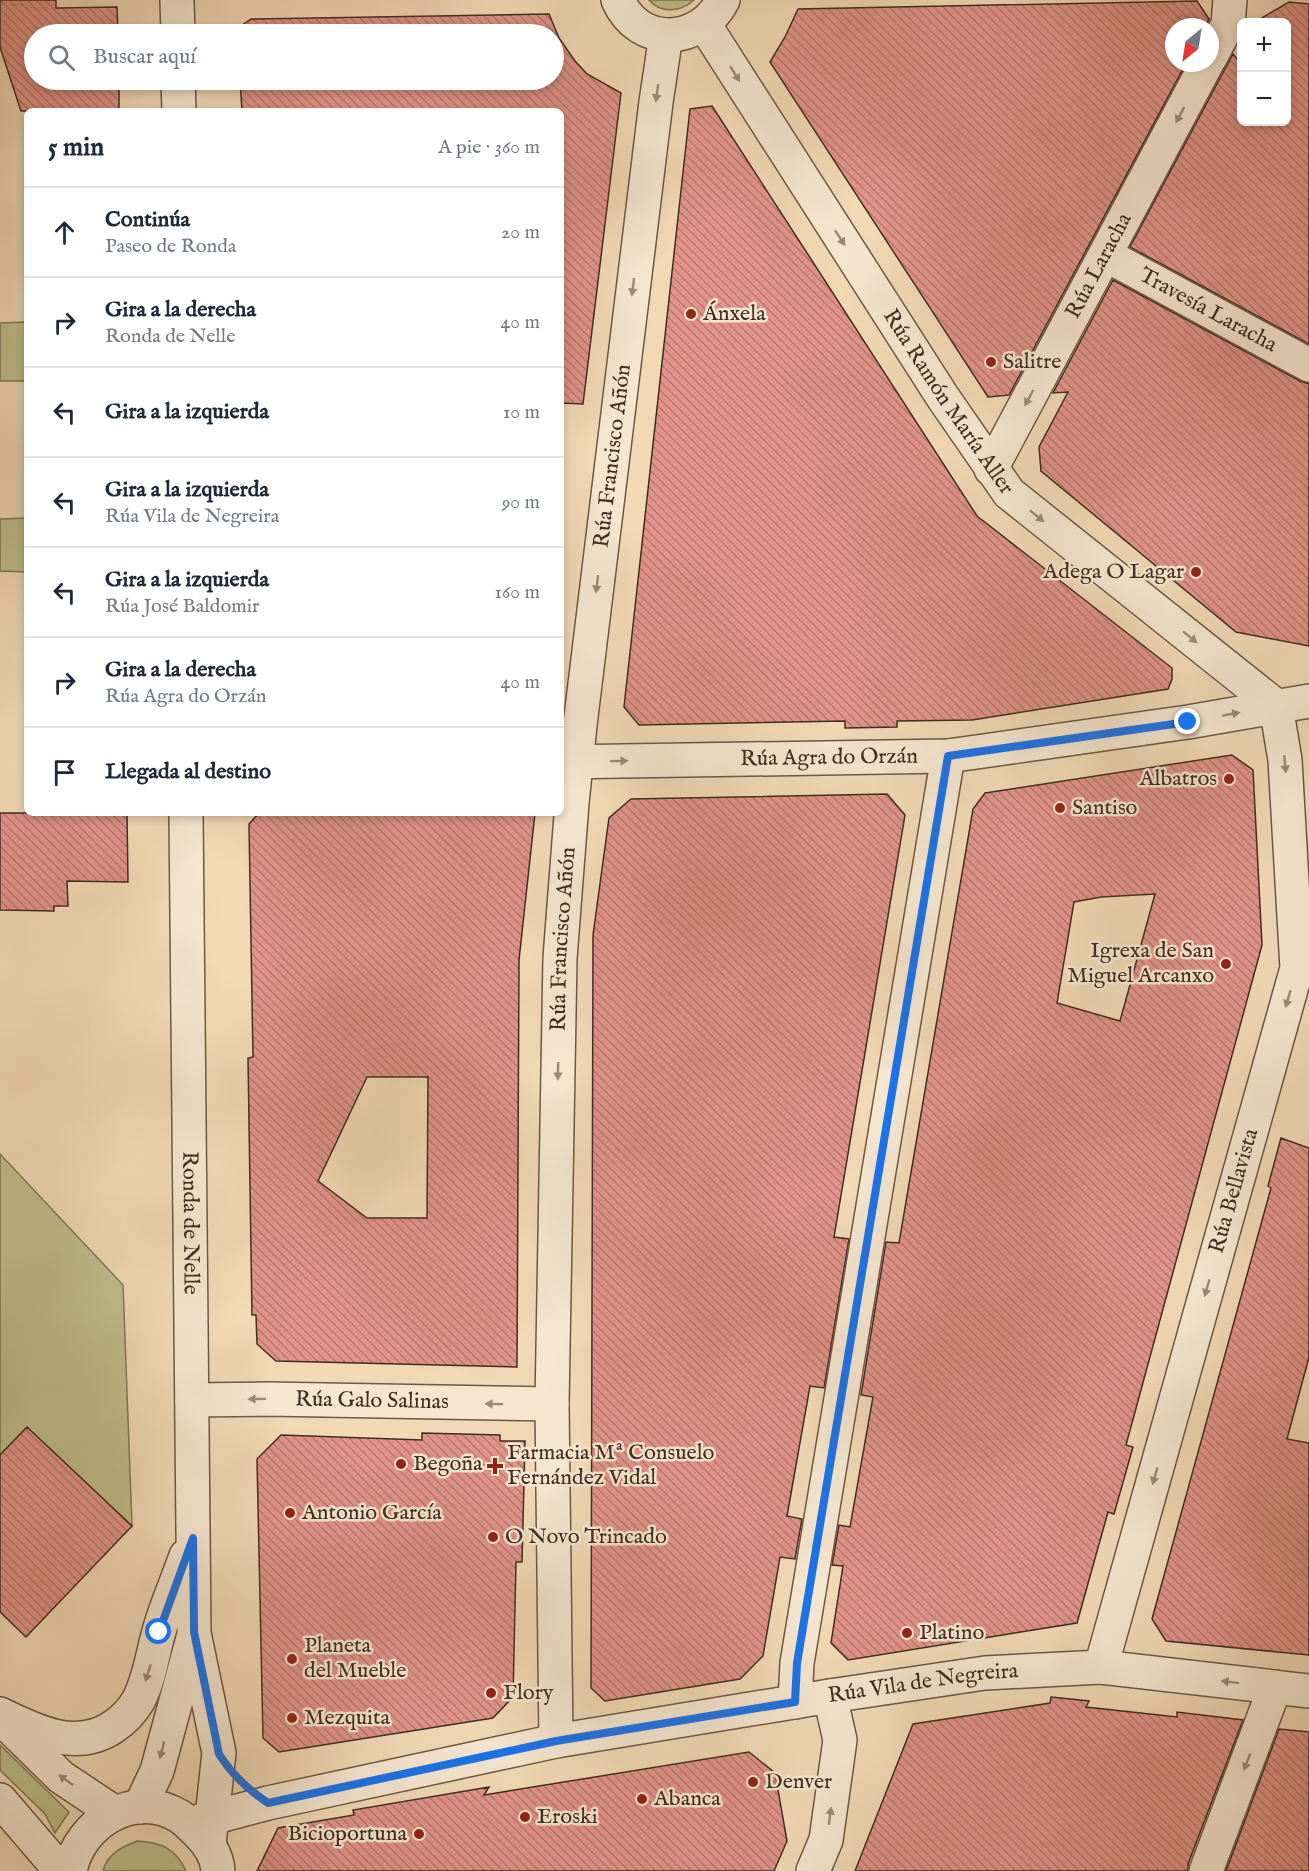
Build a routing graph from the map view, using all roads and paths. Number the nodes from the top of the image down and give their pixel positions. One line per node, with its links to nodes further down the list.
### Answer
1 (177, 0): 5 (street)
2 (618, 0): 6 (street)
3 (1230, 0): 7 (street)
4 (714, 12): 6 (street); 13 (street, Rúa Ramón María Aller, one-way to 13)
5 (178, 24)
6 (666, 35): 17 (street, Rúa Francisco Añón, one-way to 17)
7 (1219, 41)
8 (1203, 72): 11 (street, Rúa Laracha, one-way to 11)
9 (178, 90): 10 (street)
10 (178, 108)
11 (1106, 255): 12 (street, Travesía Laracha); 13 (street, Rúa Laracha, one-way to 13)
12 (1309, 365)
13 (991, 469): 15 (street, Rúa Ramón María Aller, one-way to 15)
14 (1309, 701): 15 (street, Rúa Agra do Orzán)
15 (1276, 706): 16 (street, Rúa Agra do Orzán, one-way to 15); 19 (street, Rúa Bellavista, one-way to 19)
16 (948, 756): 17 (street, Rúa Agra do Orzán, one-way to 16); 28 (street)
17 (568, 762): 21 (street, Rúa Francisco Añón, one-way to 21)
18 (186, 816): 20 (street, Ronda de Nelle)
19 (1303, 969): 24 (street, Rúa Bellavista, one-way to 24)
20 (192, 1400): 21 (street, Rúa Galo Salinas, one-way to 20); 22 (street, Ronda de Nelle)
21 (552, 1404): 30 (street, Rúa Francisco Añón)
22 (193, 1538): 23 (street, Ronda de Nelle); 29 (street, one-way to 29)
23 (194, 1632): 31 (street, Ronda de Nelle); 34 (street, Ronda de Nelle, one-way to 34)
24 (1101, 1667): 25 (street, Rúa Vila de Negreira, one-way to 24); 27 (street, Rúa Vila de Negreira)
25 (1275, 1687): 26 (street, Rúa Vila de Negreira); 39 (street, one-way to 39)
26 (1309, 1691)
27 (830, 1696): 28 (street, Rúa Vila de Negreira); 38 (street, one-way to 27)
28 (795, 1702): 30 (street, Rúa Vila de Negreira)
29 (0, 1715): 34 (street, one-way to 29)
30 (556, 1741): 33 (street, Rúa Vila de Negreira)
31 (219, 1754): 33 (street); 35 (street, Ronda de Nelle)
32 (0, 1800): 36 (street)
33 (268, 1803): 35 (street, Rúa Vila de Negreira)
34 (127, 1810): 35 (street); 37 (street)
35 (207, 1839)
36 (61, 1871)
37 (70, 1871)
38 (813, 1871)
39 (1206, 1871)

